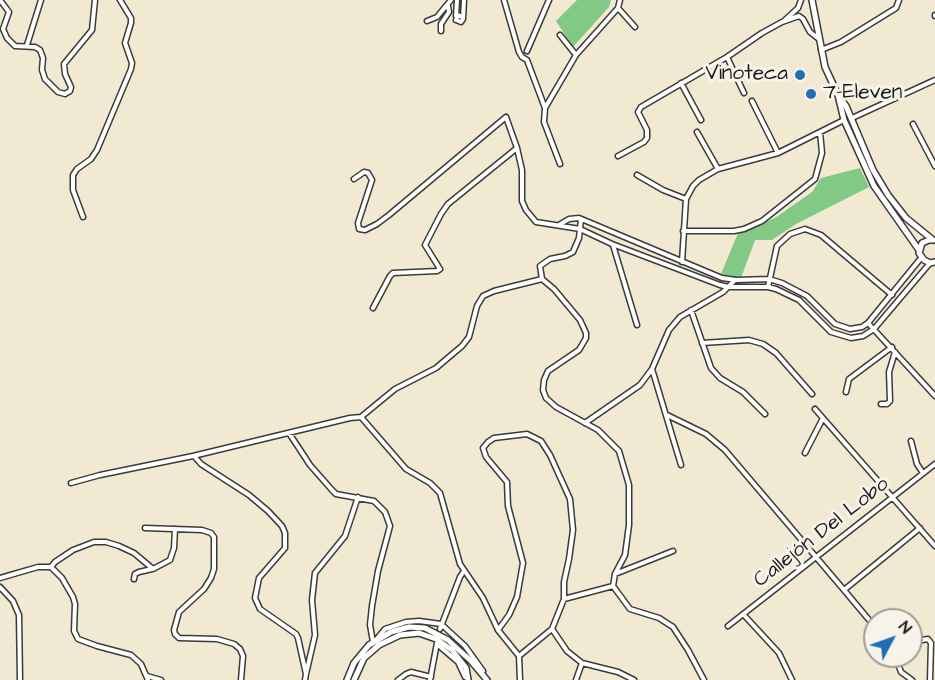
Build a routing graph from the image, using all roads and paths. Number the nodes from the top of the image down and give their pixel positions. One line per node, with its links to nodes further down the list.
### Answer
1 (0, 0): 24 (street)
2 (41, 0): 24 (street)
3 (95, 0): 24 (street)
4 (120, 0): 50 (street)
5 (451, 0): 15 (street)
6 (457, 0): 7 (street)
7 (464, 0)
8 (504, 0): 34 (street)
9 (545, 0): 16 (street)
10 (549, 0): 16 (street)
11 (620, 0): 17 (street)
12 (801, 0): 19 (street)
13 (812, 0): 23 (street)
14 (899, 0): 25 (street)
15 (448, 5): 18 (street); 21 (street)
16 (547, 6): 26 (street)
17 (618, 8): 20 (street); 27 (street)
18 (427, 21)
19 (782, 22): 23 (street); 28 (street)
20 (635, 27)
21 (441, 31)
22 (560, 35): 27 (street)
23 (819, 39): 25 (street)
24 (27, 45)
25 (820, 50): 32 (street)
26 (527, 51)
27 (576, 55): 34 (street)
28 (727, 57): 30 (street); 31 (street)
29 (935, 80): 35 (street)
30 (681, 83): 36 (street); 43 (street)
31 (744, 93)
32 (838, 95): 35 (street); 37 (street)
33 (752, 101): 42 (street)
34 (545, 108): 44 (street)
35 (852, 118): 55 (street)
36 (701, 120)
37 (844, 120): 40 (street); 57 (street)
38 (913, 124): 45 (street)
39 (697, 132): 46 (street)
40 (820, 132): 42 (street); 54 (street)
41 (517, 148): 48 (street); 52 (street); 67 (street)
42 (778, 153): 46 (street)
43 (618, 156)
44 (560, 164)
45 (935, 166)
46 (718, 169): 49 (street)
47 (637, 175): 49 (street)
48 (354, 179)
49 (686, 199): 54 (street)
50 (83, 217)
51 (581, 219): 52 (street); 53 (street); 59 (street)
52 (558, 225): 53 (street)
53 (580, 229): 56 (street); 61 (street)
54 (683, 231): 59 (street)
55 (934, 240): 57 (street)
56 (612, 244): 64 (street); 70 (street)
57 (919, 250): 58 (street)
58 (921, 258): 60 (street); 66 (street)
59 (682, 262): 63 (street)
60 (933, 263): 71 (street)
61 (542, 279): 82 (street); 84 (street)
62 (769, 279): 63 (street); 65 (street); 66 (street); 69 (street)
63 (736, 280): 64 (street)
64 (728, 287): 65 (street); 68 (street)
65 (768, 287): 71 (street)
66 (892, 295): 69 (street)
67 (373, 308)
68 (691, 310): 72 (street); 74 (street)
69 (868, 323): 71 (street)
70 (637, 325)
71 (874, 329): 73 (street)
72 (702, 343): 76 (street); 80 (street)
73 (893, 349): 75 (street); 77 (street); 78 (street)
74 (652, 369): 81 (street); 84 (street)
75 (846, 392)
76 (812, 394)
77 (935, 396)
78 (881, 404)
79 (815, 409): 83 (street)
80 (765, 414)
81 (667, 415): 90 (street); 100 (street)
82 (361, 417): 85 (street); 103 (street)
83 (823, 418): 87 (street); 94 (street)
84 (585, 423): 104 (street)
85 (289, 434): 88 (street); 93 (street)
86 (911, 441): 91 (street)
87 (805, 453)
88 (193, 456): 92 (street); 122 (street)
89 (935, 464): 91 (street, Callejón Del Lobo)
90 (681, 465)
91 (923, 473): 94 (street, Callejón Del Lobo)
92 (71, 483)
93 (358, 497): 118 (street); 122 (street)
94 (891, 497): 96 (street); 100 (street, Callejón Del Lobo)
95 (145, 528): 97 (street)
96 (920, 528): 98 (street); 109 (street)
97 (175, 530): 102 (street); 127 (street)
98 (935, 546)
99 (673, 551): 104 (street)
100 (815, 558): 109 (street); 112 (street, Callejón Del Lobo)
101 (51, 567): 102 (street); 105 (street); 123 (street)
102 (153, 569): 106 (street)
103 (464, 571): 114 (street); 116 (street)
104 (615, 574): 107 (street)
105 (0, 578)
106 (134, 579)
107 (613, 586): 110 (street); 137 (street)
108 (0, 587): 125 (street)
109 (844, 590): 111 (street)
110 (564, 599): 115 (street); 116 (street)
111 (863, 613)
112 (743, 614): 113 (street, Callejón Del Lobo); 138 (street)
113 (728, 626)
114 (440, 627): 118 (street); 133 (street)
115 (552, 629): 119 (street); 120 (street)
116 (498, 630): 119 (street)
117 (923, 640): 140 (street)
118 (374, 641): 129 (street); 133 (street)
119 (519, 656): 134 (street)
120 (582, 663): 135 (street); 136 (street)
121 (899, 668): 139 (street)
122 (306, 674): 128 (street)
123 (147, 678): 126 (street)
124 (430, 679): 131 (street); 132 (street)
125 (20, 680)
126 (161, 680)
127 (241, 680)
128 (305, 680)
129 (347, 680)
130 (354, 680): 132 (street)
131 (398, 680)
132 (467, 680)
133 (487, 680)
134 (520, 680)
135 (576, 680)
136 (634, 680)
137 (704, 680)
138 (792, 680)
139 (912, 680)
140 (930, 680)

